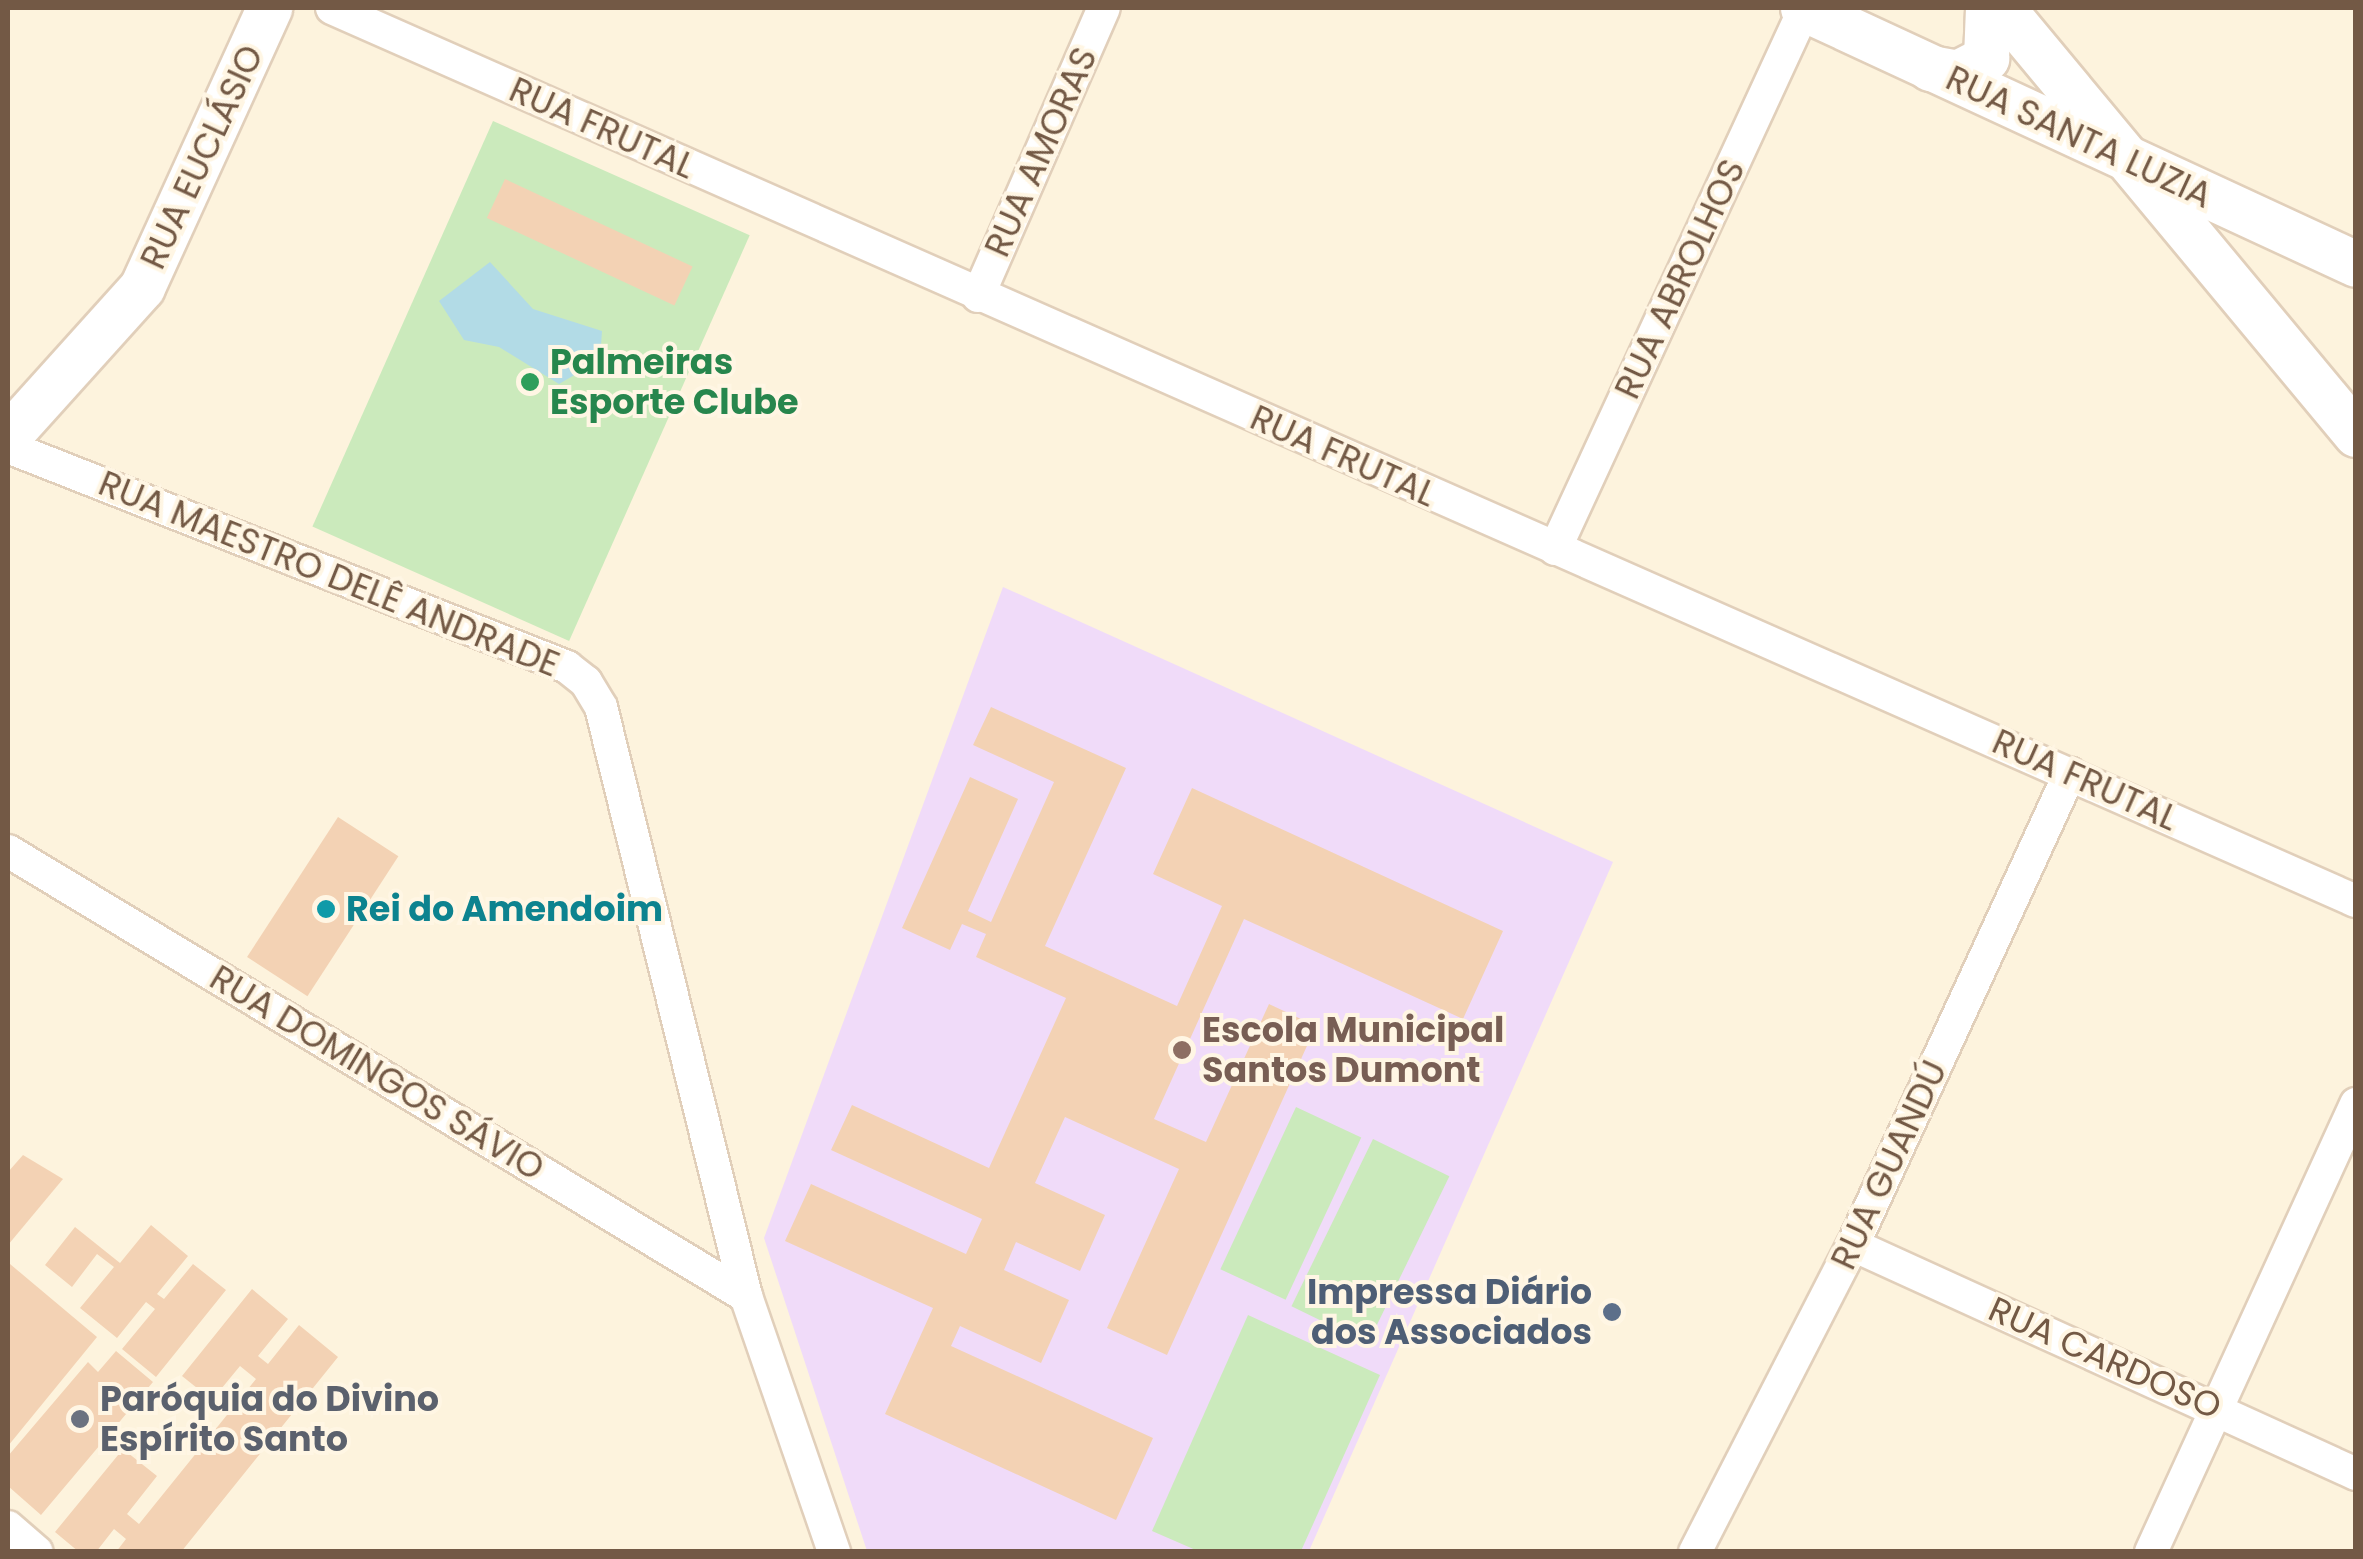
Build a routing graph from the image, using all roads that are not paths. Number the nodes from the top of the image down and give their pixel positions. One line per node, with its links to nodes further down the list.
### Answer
1 (269, 8): 12 (street, RUA EUCLÁSIO)
2 (332, 8): 10 (street, RUA FRUTAL)
3 (1104, 8): 10 (street, RUA AMORAS)
4 (1804, 8): 7 (street, RUA SANTA LUZIA); 14 (street, RUA ABROLHOS)
5 (1988, 8): 7 (street)
6 (2002, 8): 8 (street)
7 (1928, 68): 8 (street, RUA SANTA LUZIA)
8 (2117, 154): 9 (street, RUA SANTA LUZIA); 11 (street)
9 (2356, 264)
10 (978, 296): 14 (street, RUA FRUTAL)
11 (2356, 434)
12 (8, 436)
13 (8, 446): 20 (street, RUA MAESTRO DELÊ ANDRADE)
14 (1556, 549): 15 (street, RUA FRUTAL)
15 (2070, 773): 17 (street, RUA FRUTAL); 19 (street, RUA GUANDÚ)
16 (8, 851): 20 (street, RUA DOMINGOS SÁVIO)
17 (2356, 901)
18 (2356, 1104): 21 (street)
19 (1853, 1245): 21 (street, RUA CARDOSO); 26 (street, RUA GUANDÚ)
20 (746, 1296): 25 (street, RUA MAESTRO DELÊ ANDRADE)
21 (2216, 1408): 22 (street, RUA CARDOSO); 27 (street)
22 (2356, 1474)
23 (8, 1527): 24 (street)
24 (36, 1552)
25 (834, 1552)
26 (1695, 1552)
27 (2152, 1552)

